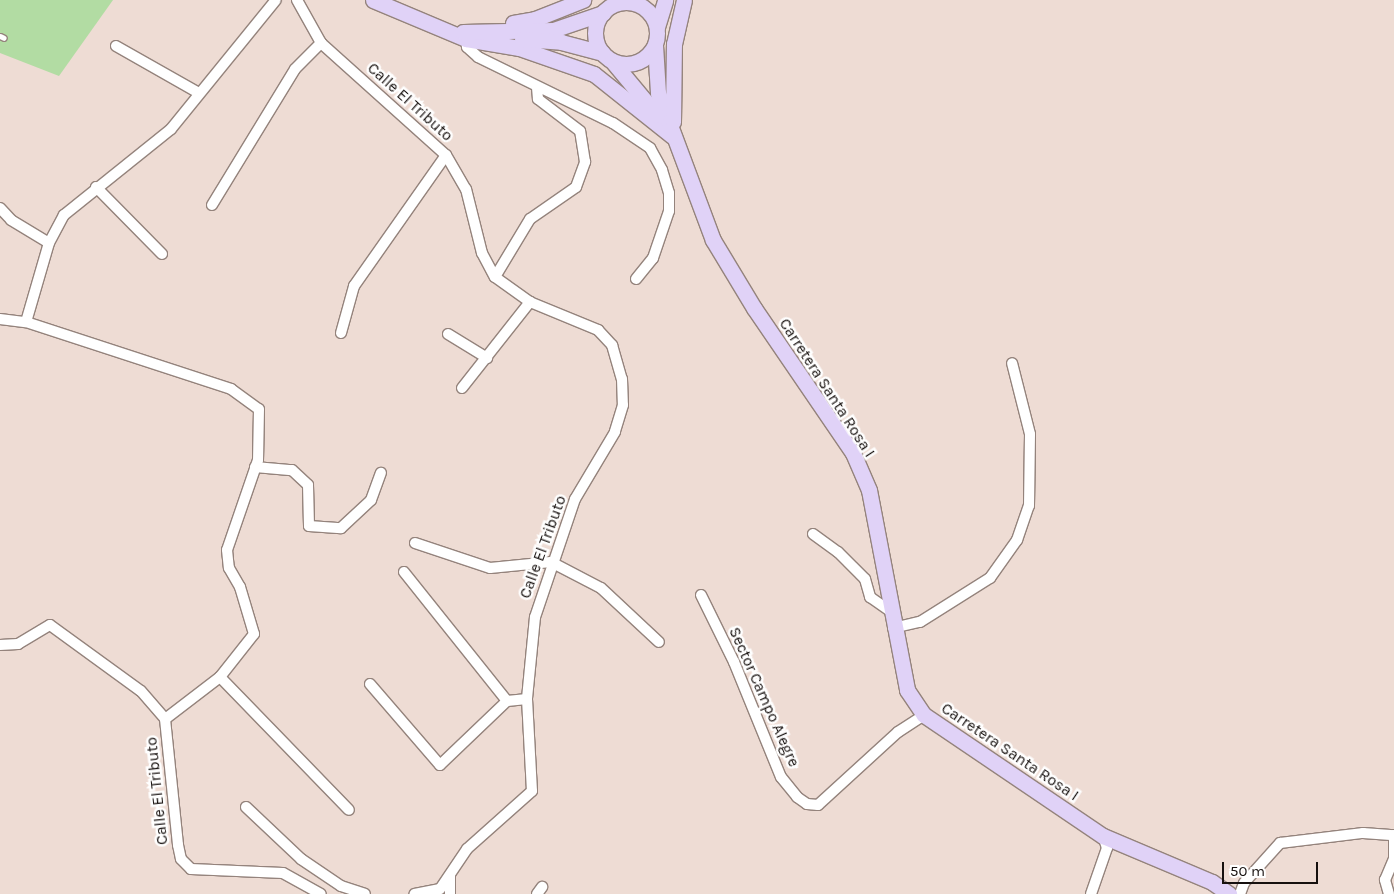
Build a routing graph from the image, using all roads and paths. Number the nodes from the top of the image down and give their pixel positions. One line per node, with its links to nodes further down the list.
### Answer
1 (276, 0): 17 (street)
2 (297, 0): 12 (street, Calle El Tributo)
3 (373, 0): 10 (street)
4 (583, 0): 10 (street)
5 (665, 0): 9 (street)
6 (684, 0): 18 (street)
7 (626, 1): 8 (street); 9 (street)
8 (603, 13): 10 (street); 15 (street)
9 (657, 27): 13 (street)
10 (451, 32): 11 (street); 15 (street)
11 (466, 39): 16 (street); 18 (street)
12 (321, 43): 19 (street, Calle El Tributo); 21 (street)
13 (655, 45): 15 (street); 18 (street, Carretera Santa Rosa I)
14 (116, 46): 17 (street)
15 (608, 57): 18 (street)
16 (536, 87): 25 (street); 26 (street)
17 (199, 93): 20 (street)
18 (675, 138): 42 (street, Carretera Santa Rosa I)
19 (446, 155): 25 (street, Calle El Tributo); 30 (street)
20 (96, 187): 23 (street); 24 (street)
21 (212, 205)
22 (0, 208): 23 (street)
23 (49, 243): 29 (street)
24 (162, 254)
25 (495, 277): 27 (street, Calle El Tributo)
26 (636, 279)
27 (530, 302): 32 (street); 39 (street, Calle El Tributo)
28 (0, 319): 29 (street)
29 (26, 322): 35 (street, Calle El Tributo)
30 (341, 333)
31 (448, 334): 32 (street)
32 (486, 358): 34 (street)
33 (1012, 363): 43 (street)
34 (462, 388)
35 (255, 467): 36 (street); 46 (street, Calle El Tributo)
36 (381, 473)
37 (813, 534): 42 (street)
38 (415, 543): 39 (street)
39 (551, 562): 44 (street); 48 (street, Calle El Tributo)
40 (404, 572): 49 (street)
41 (701, 595): 50 (street, Sector Campo Alegre)
42 (890, 611): 43 (street, Carretera Santa Rosa I)
43 (893, 628): 50 (street, Carretera Santa Rosa I)
44 (659, 642)
45 (0, 645): 51 (street, Calle El Tributo)
46 (220, 677): 51 (street, Calle El Tributo); 53 (street)
47 (370, 684): 49 (street)
48 (527, 699): 49 (street); 56 (street, Calle El Tributo)
49 (507, 701)
50 (924, 714): 55 (street, Carretera Santa Rosa I)
51 (165, 719): 58 (street, Calle El Tributo)
52 (246, 807): 59 (street)
53 (349, 810)
54 (1394, 835): 64 (street); 65 (street)
55 (1103, 836): 62 (street); 63 (street, Carretera Santa Rosa I)
56 (450, 876): 57 (street, Calle El Tributo); 61 (street)
57 (437, 892): 60 (street, Calle El Tributo)
58 (321, 894)
59 (365, 894)
60 (414, 894)
61 (450, 894)
62 (1091, 894)
63 (1229, 894)
64 (1240, 894)
65 (1389, 894)

